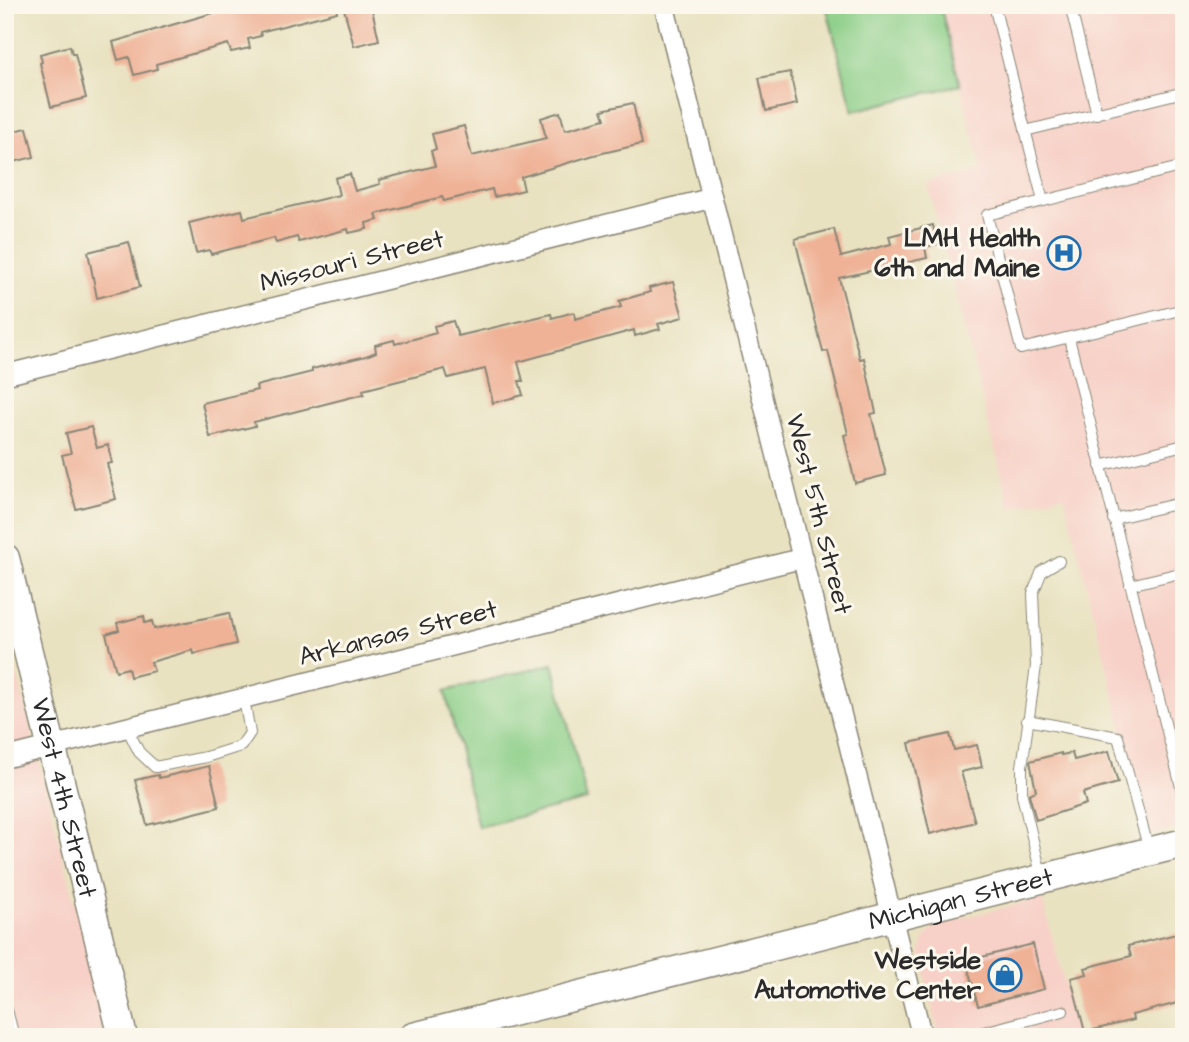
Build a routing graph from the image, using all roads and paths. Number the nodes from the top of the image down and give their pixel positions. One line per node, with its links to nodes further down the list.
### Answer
1 (664, 5): 8 (street, West 5th Street)
2 (994, 5): 6 (lane)
3 (1070, 5): 5 (lane)
4 (1184, 92): 5 (lane)
5 (1097, 114): 6 (lane)
6 (1025, 131): 9 (lane)
7 (1184, 166): 9 (lane)
8 (712, 198): 12 (street, Missouri Street); 18 (street, West 5th Street)
9 (1043, 201): 11 (lane)
10 (1184, 309): 11 (lane)
11 (1069, 338): 14 (lane)
12 (5, 375)
13 (1184, 445): 14 (lane)
14 (1100, 466): 16 (lane)
15 (1184, 502): 16 (lane)
16 (1113, 519): 21 (lane)
17 (5, 558): 25 (street, West 4th Street)
18 (803, 558): 22 (street, Arkansas Street); 32 (street, West 5th Street)
19 (1059, 561): 23 (lane)
20 (1184, 572): 21 (lane)
21 (1130, 585): 27 (lane)
22 (244, 699): 24 (street, Arkansas Street); 24 (lane)
23 (1027, 720): 30 (lane); 31 (lane)
24 (127, 728): 25 (street, Arkansas Street)
25 (52, 746): 26 (street, Arkansas Street); 36 (street, West 4th Street)
26 (5, 758)
27 (1182, 781): 28 (lane)
28 (1184, 799)
29 (1184, 843): 30 (street, Michigan Street)
30 (1149, 852): 31 (street, Michigan Street)
31 (1043, 879): 32 (street, Michigan Street)
32 (892, 916): 37 (street, Michigan Street); 38 (street, West 5th Street)
33 (5, 1002): 35 (lane)
34 (1063, 1011): 39 (lane)
35 (14, 1037)
36 (123, 1037)
37 (413, 1037)
38 (922, 1037)
39 (965, 1037)

